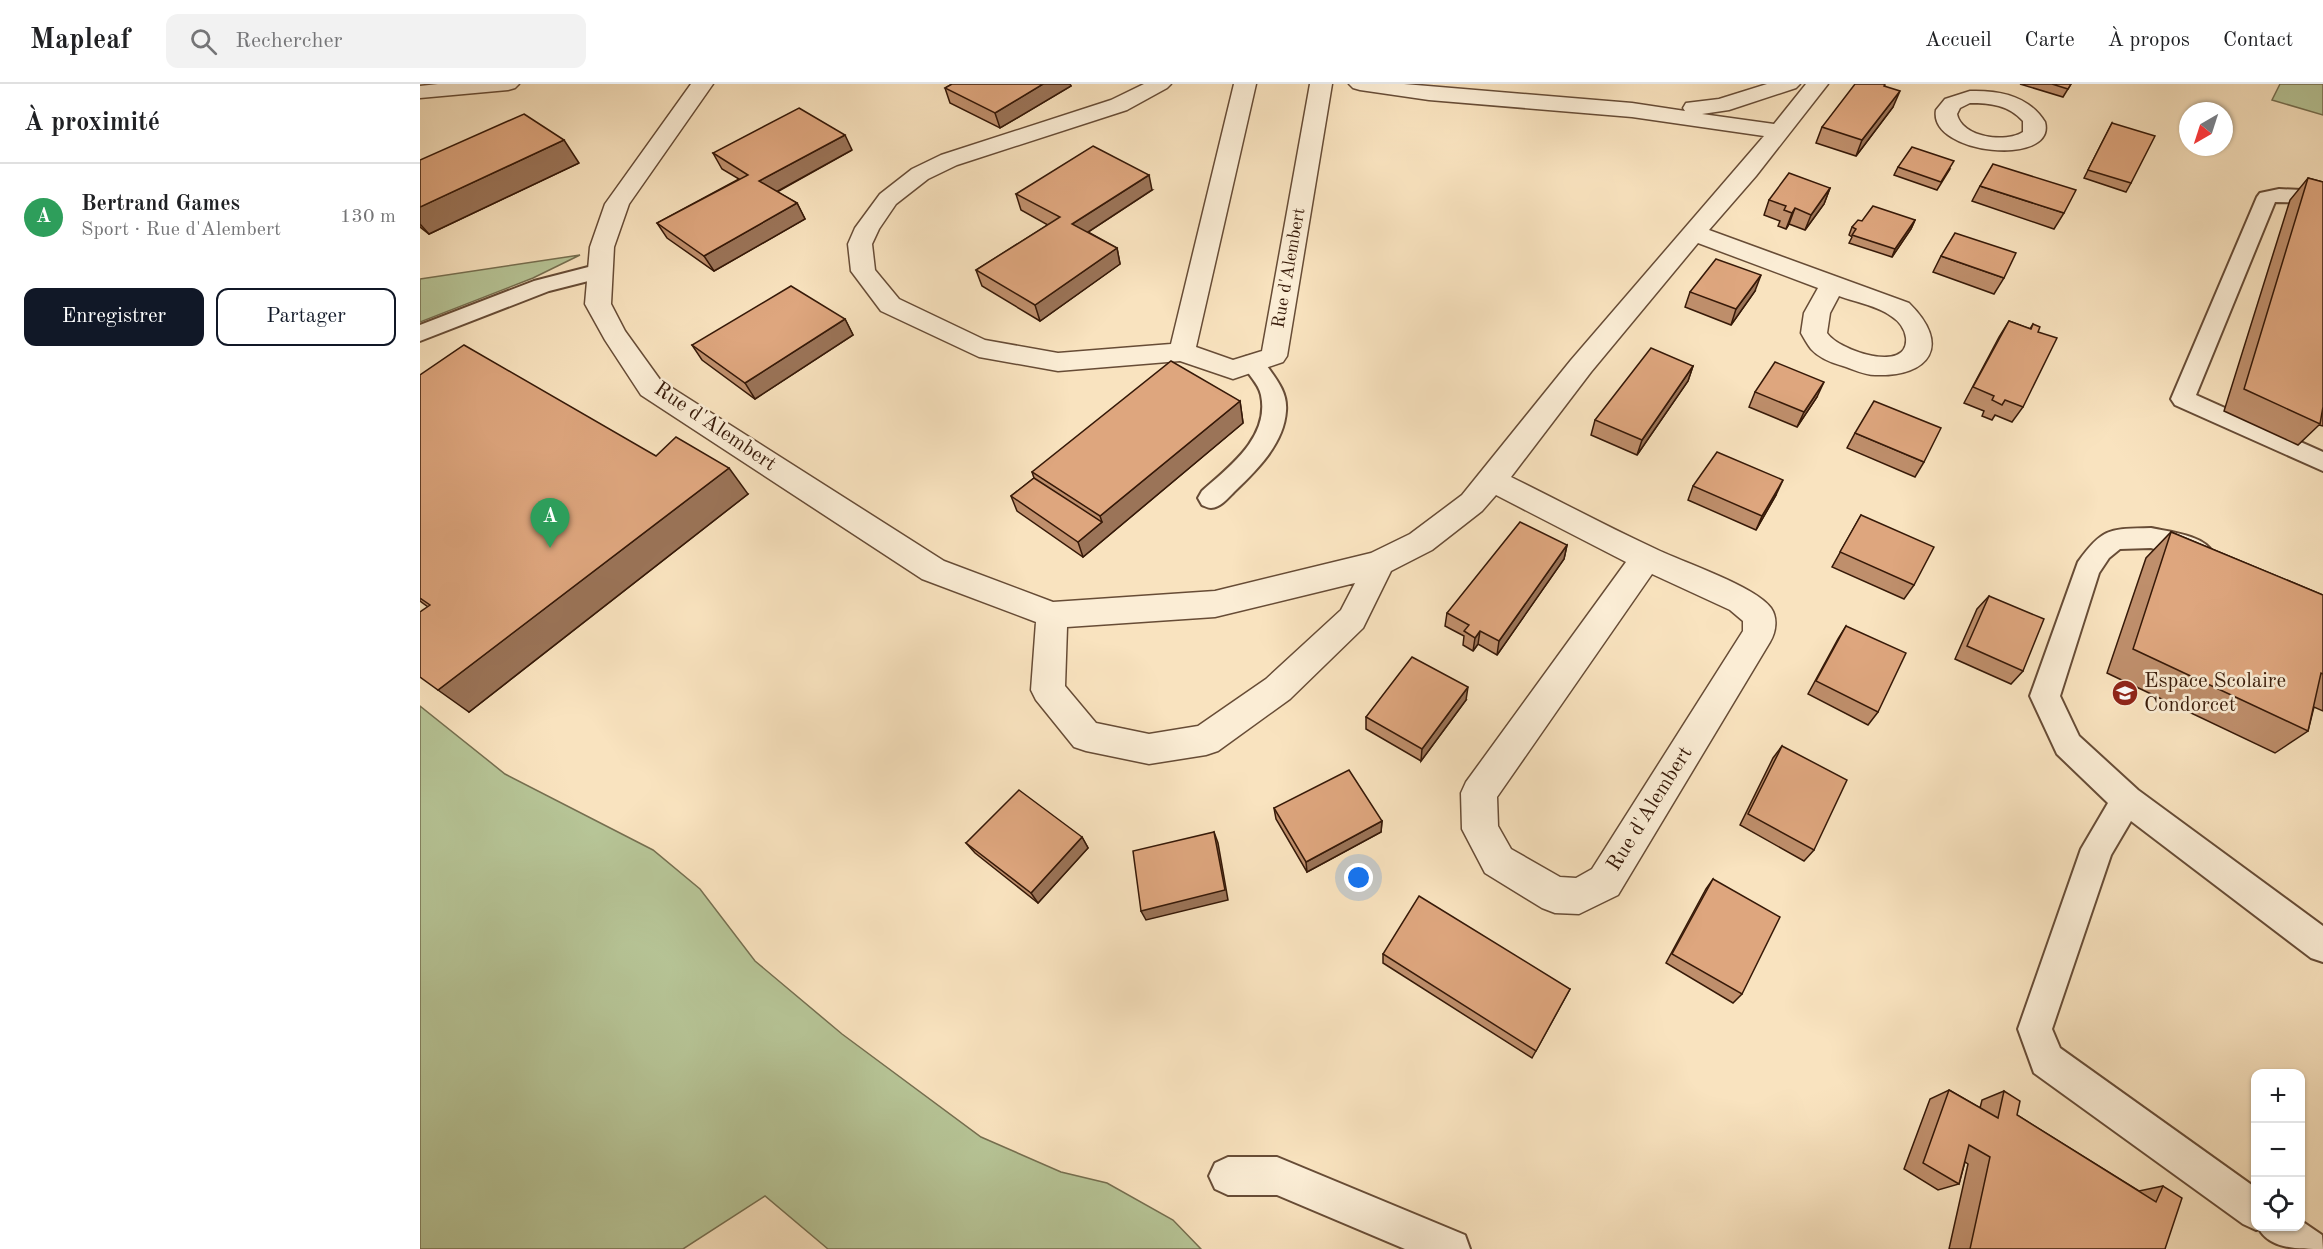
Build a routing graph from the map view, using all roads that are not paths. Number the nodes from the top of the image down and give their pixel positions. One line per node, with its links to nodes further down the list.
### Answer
1 (508, 84): 10 (street)
2 (702, 84): 19 (street, Rue d'Alembert)
3 (1160, 84): 22 (street, Rue d'Alembert)
4 (1245, 84): 22 (street)
5 (1321, 84): 23 (street, Rue d'Alembert)
6 (1360, 84): 11 (street)
7 (1790, 84): 13 (street)
8 (1818, 84): 15 (street, Rue d'Alembert)
9 (1948, 84): 12 (street)
10 (420, 92)
11 (1495, 92): 13 (street)
12 (1970, 97)
13 (1632, 110): 14 (street)
14 (1701, 120): 15 (street); 16 (street)
15 (1778, 131): 16 (street, Rue d'Alembert)
16 (1739, 156): 18 (street, Rue d'Alembert)
17 (2323, 197): 24 (lane)
18 (1693, 233): 20 (street); 25 (street, Rue d'Alembert)
19 (600, 271): 21 (lane); 30 (street, Rue d'Alembert)
20 (1833, 284)
21 (420, 333)
22 (1182, 352): 23 (street, Rue d'Alembert)
23 (1252, 363): 26 (lane)
24 (2323, 462)
25 (1492, 480): 27 (street, Rue d'Alembert); 28 (street, Rue d'Alembert)
26 (1210, 498)
27 (1646, 558): 27 (street, Rue d'Alembert)
28 (1380, 563): 30 (street, Rue d'Alembert); 30 (street)
29 (2229, 565): 31 (lane)
30 (1052, 615)
31 (2127, 800): 32 (lane); 34 (lane)
32 (2323, 946)
33 (1228, 1176): 36 (lane)
34 (2251, 1207)
35 (2283, 1231): 37 (lane)
36 (1451, 1249)
37 (2308, 1249)

